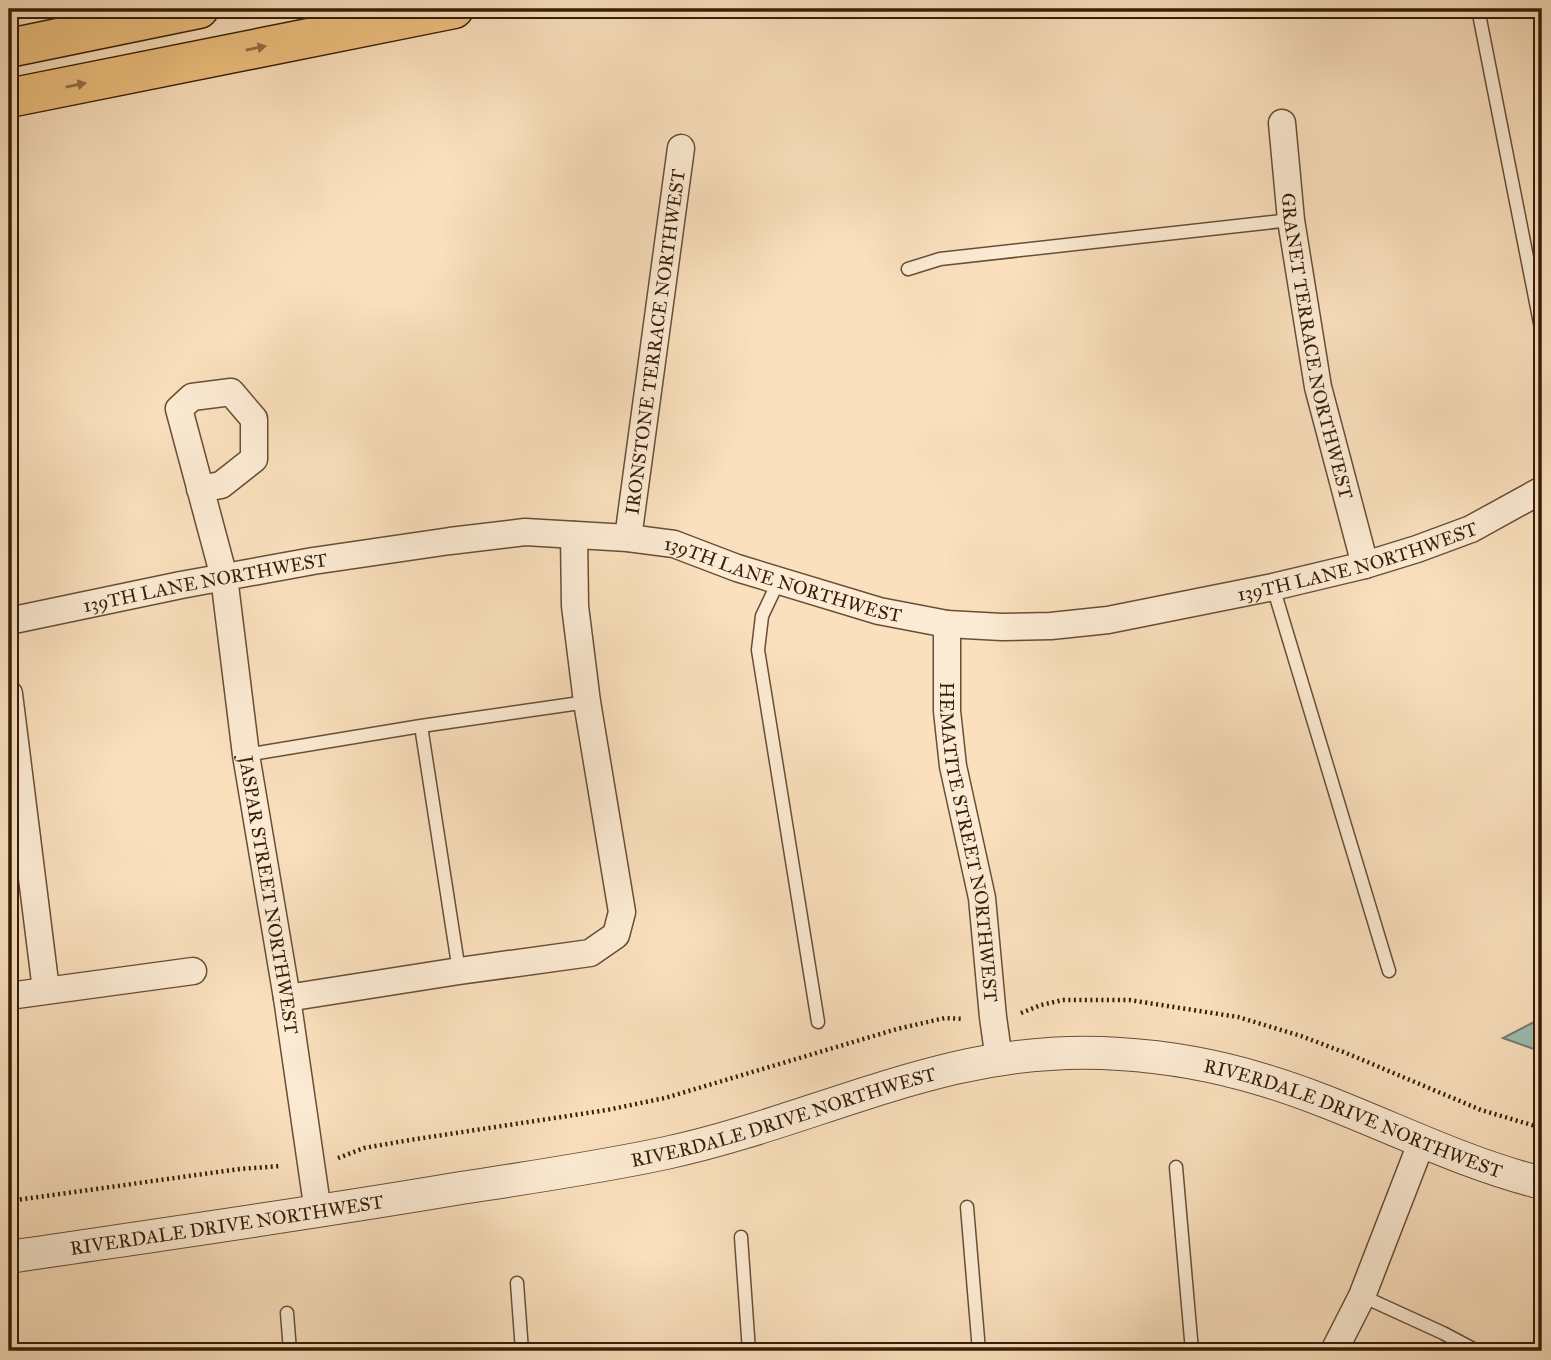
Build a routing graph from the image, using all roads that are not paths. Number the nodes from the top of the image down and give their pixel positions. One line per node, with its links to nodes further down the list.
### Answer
1 (199, 9): 4 (highway)
2 (454, 9): 5 (highway, one-way to 2)
3 (1478, 9): 10 (lane)
4 (9, 48)
5 (9, 98)
6 (1282, 123): 8 (street, GRANET TERRACE NORTHWEST)
7 (681, 148): 14 (street, IRONSTONE TERRACE NORTHWEST)
8 (1291, 220): 9 (lane); 15 (street, GRANET TERRACE NORTHWEST)
9 (908, 269)
10 (1542, 333)
11 (200, 489): 16 (street, JASPAR STREET NORTHWEST)
12 (1542, 490): 15 (street, 139TH LANE NORTHWEST)
13 (574, 535): 14 (street, 139TH LANE NORTHWEST); 16 (street, 139TH LANE NORTHWEST); 22 (street)
14 (628, 538): 17 (street, 139TH LANE NORTHWEST)
15 (1365, 565): 18 (street, 139TH LANE NORTHWEST)
16 (224, 577): 19 (street, 139TH LANE NORTHWEST); 24 (street, JASPAR STREET NORTHWEST)
17 (779, 580): 20 (street, 139TH LANE NORTHWEST); 31 (lane)
18 (1273, 587): 20 (street, 139TH LANE NORTHWEST); 27 (lane)
19 (9, 621)
20 (947, 624): 32 (street, HEMATITE STREET NORTHWEST)
21 (9, 694): 28 (street)
22 (587, 702): 23 (lane); 26 (street)
23 (421, 726): 24 (lane); 26 (lane)
24 (246, 755): 30 (street, JASPAR STREET NORTHWEST)
25 (193, 971): 28 (street)
26 (459, 971): 30 (street)
27 (1389, 971)
28 (46, 990): 29 (street)
29 (9, 996)
30 (287, 998): 37 (street, JASPAR STREET NORTHWEST)
31 (818, 1022)
32 (999, 1060): 33 (street, RIVERDALE DRIVE NORTHWEST); 37 (street, RIVERDALE DRIVE NORTHWEST)
33 (1422, 1141): 35 (street, RIVERDALE DRIVE NORTHWEST); 41 (street)
34 (1177, 1167): 47 (lane)
35 (1542, 1183)
36 (967, 1207): 46 (lane)
37 (318, 1212): 39 (street, RIVERDALE DRIVE NORTHWEST)
38 (741, 1237): 45 (lane)
39 (9, 1256)
40 (517, 1283): 44 (lane)
41 (1362, 1296): 48 (street); 49 (lane)
42 (287, 1313): 43 (lane)
43 (290, 1351)
44 (522, 1351)
45 (749, 1351)
46 (979, 1351)
47 (1192, 1351)
48 (1334, 1351)
49 (1477, 1351)

